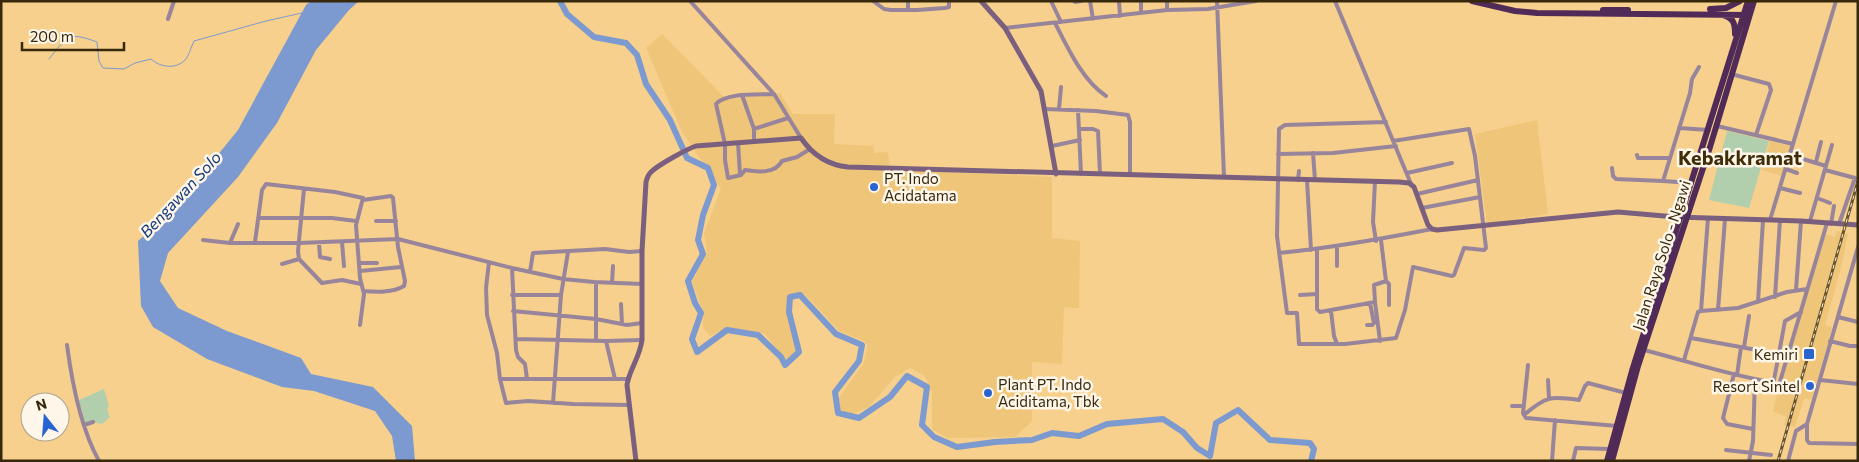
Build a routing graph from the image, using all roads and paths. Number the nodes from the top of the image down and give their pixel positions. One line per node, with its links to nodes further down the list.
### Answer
1 (174, 1): 31 (street)
2 (690, 1): 38 (street)
3 (873, 1): 24 (street)
4 (908, 1): 24 (street)
5 (949, 1): 24 (street)
6 (980, 1): 33 (street)
7 (1050, 1): 32 (street)
8 (1080, 1): 22 (street)
9 (1090, 1): 30 (street)
10 (1119, 1): 29 (street)
11 (1141, 1): 27 (street)
12 (1167, 1): 25 (street)
13 (1217, 1): 23 (street)
14 (1256, 1): 23 (street)
15 (1335, 1): 47 (street)
16 (1472, 1): 26 (highway)
17 (1488, 1): 26 (highway)
18 (1740, 1): 26 (highway)
19 (1748, 1): 28 (highway, Jalan Raya Solo - Ngawi)
20 (1754, 1): 28 (highway, Jalan Raya Solo - Ngawi)
21 (1836, 1): 61 (street)
22 (1075, 2)
23 (1217, 7): 25 (street); 84 (street)
24 (908, 10)
25 (1167, 10): 27 (street)
26 (1712, 12): 28 (highway); 34 (highway)
27 (1141, 13): 29 (street)
28 (1747, 13): 34 (highway, Jalan Raya Solo - Ngawi); 36 (highway, Jalan Raya Solo - Ngawi)
29 (1120, 16): 30 (street)
30 (1093, 19): 32 (street)
31 (168, 20)
32 (1058, 23): 33 (street); 40 (street)
33 (1005, 28): 41 (street)
34 (1735, 40): 52 (highway, Jalan Raya Solo - Ngawi)
35 (1699, 67): 49 (street)
36 (1731, 74): 48 (highway, Jalan Raya Solo - Ngawi); 53 (street)
37 (1061, 87): 42 (street)
38 (774, 94): 39 (street); 45 (street)
39 (742, 95): 50 (street); 60 (street)
40 (1106, 96)
41 (1045, 109): 42 (street); 63 (street)
42 (1059, 109): 43 (street)
43 (1078, 110): 44 (street); 51 (street)
44 (1109, 112): 46 (street); 83 (street)
45 (788, 118): 50 (street); 54 (street)
46 (1108, 119)
47 (1386, 122): 56 (street); 67 (street)
48 (1717, 126): 53 (street); 104 (highway, Jalan Raya Solo - Ngawi)
49 (1678, 128): 52 (street); 70 (street)
50 (754, 129): 57 (street)
51 (1079, 129): 55 (street); 81 (street)
52 (1709, 130): 92 (highway, Jalan Raya Solo - Ngawi)
53 (1756, 135): 61 (street)
54 (800, 138): 57 (street); 65 (street)
55 (1080, 140): 63 (street); 80 (street)
56 (1394, 141): 64 (street); 89 (street)
57 (754, 142): 59 (street)
58 (1821, 142): 71 (street)
59 (738, 143): 60 (street); 82 (street)
60 (726, 144): 82 (street); 136 (street)
61 (1793, 144): 69 (street)
62 (1832, 145): 74 (street)
63 (1052, 146): 79 (street)
64 (1396, 146): 66 (street); 77 (street)
65 (810, 149): 79 (street); 82 (street)
66 (1313, 153): 67 (street); 88 (street)
67 (1278, 154): 85 (street)
68 (1637, 155): 70 (street)
69 (1790, 156): 71 (street); 75 (street)
70 (1669, 158): 91 (street)
71 (1816, 162): 74 (street)
72 (1452, 163): 77 (street)
73 (1612, 168): 91 (street)
74 (1826, 168): 99 (street); 119 (street)
75 (1786, 169): 78 (street); 95 (street)
76 (1298, 171): 86 (street)
77 (1407, 173): 93 (street)
78 (1797, 173)
79 (1056, 174): 80 (street)
80 (1082, 174): 81 (street)
81 (1100, 174): 83 (street)
82 (741, 175)
83 (1130, 175): 84 (street)
84 (1224, 177): 85 (street)
85 (1278, 179): 86 (street); 138 (street)
86 (1298, 180): 87 (street)
87 (1307, 180): 88 (street); 134 (street)
88 (1315, 180): 90 (street)
89 (1478, 180): 97 (street); 98 (street)
90 (1375, 181): 93 (street); 125 (street)
91 (1663, 181): 92 (street)
92 (1692, 183): 104 (highway, Jalan Raya Solo - Ngawi)
93 (1411, 184): 97 (street)
94 (304, 188): 100 (street); 105 (street); 106 (street)
95 (1780, 188): 96 (street); 110 (street)
96 (1800, 193)
97 (1416, 194): 103 (street)
98 (1480, 197): 103 (street); 120 (street)
99 (1817, 198): 101 (street); 116 (street)
100 (362, 200): 112 (street); 114 (street)
101 (1830, 202)
102 (1834, 206): 117 (street)
103 (1422, 208): 122 (street)
104 (1684, 217): 107 (street); 120 (street); 196 (highway, Jalan Raya Solo - Ngawi); 211 (highway, Jalan Raya Solo - Ngawi)
105 (258, 218): 106 (street); 127 (street)
106 (301, 218): 112 (street); 130 (street)
107 (1708, 218): 108 (street); 173 (street)
108 (1725, 218): 109 (street); 170 (street)
109 (1763, 220): 110 (street); 166 (street)
110 (1770, 220): 111 (street)
111 (1780, 220): 115 (street); 165 (street)
112 (356, 221): 126 (street)
113 (376, 221): 114 (street)
114 (396, 221): 124 (street)
115 (1802, 221): 116 (street); 160 (street)
116 (1810, 221): 117 (street)
117 (1829, 223): 119 (street); 158 (street)
118 (238, 224): 129 (street)
119 (1840, 224): 121 (street)
120 (1484, 225): 122 (street); 190 (street)
121 (1858, 225)
122 (1432, 229): 125 (street)
123 (203, 240): 129 (street)
124 (398, 240): 126 (street); 141 (street); 148 (street)
125 (1379, 240): 132 (street); 153 (street)
126 (358, 241): 128 (street); 142 (street)
127 (255, 242): 129 (street); 130 (street)
128 (342, 242): 131 (street); 145 (street)
129 (230, 243)
130 (299, 243): 131 (street); 139 (street)
131 (319, 243): 140 (street)
132 (1337, 246): 135 (street); 147 (street)
133 (1858, 247): 177 (street)
134 (1311, 250): 135 (street); 138 (street)
135 (1317, 250): 161 (street)
136 (642, 251): 137 (street); 157 (street)
137 (568, 252): 151 (street); 152 (street)
138 (1279, 253): 192 (street)
139 (299, 259): 144 (street); 156 (street)
140 (330, 259)
141 (489, 262): 149 (street); 201 (street)
142 (359, 263): 143 (street); 150 (street)
143 (378, 263)
144 (282, 264)
145 (344, 266)
146 (613, 266): 155 (street)
147 (1337, 266)
148 (402, 267): 150 (street); 159 (street)
149 (512, 268): 151 (street); 162 (street)
150 (360, 271): 156 (street)
151 (530, 272): 152 (street)
152 (563, 279): 154 (street); 163 (street)
153 (1386, 281): 167 (street); 169 (street)
154 (596, 282): 155 (street); 178 (street)
155 (612, 283): 157 (street)
156 (362, 284): 159 (street)
157 (642, 284): 180 (street)
158 (1807, 289): 160 (street); 174 (street)
159 (363, 290): 182 (street)
160 (1796, 290): 165 (street)
161 (1317, 294): 164 (street); 172 (street)
162 (512, 295): 163 (street); 171 (street)
163 (561, 295): 175 (street)
164 (1300, 295)
165 (1775, 297): 166 (street)
166 (1758, 302): 170 (street)
167 (1373, 303): 172 (street); 183 (street); 190 (street)
168 (621, 304): 181 (street)
169 (1389, 305)
170 (1718, 310): 173 (street)
171 (513, 311): 175 (street); 185 (street)
172 (1331, 311): 192 (street)
173 (1701, 311): 184 (street)
174 (1801, 312): 197 (street); 209 (street)
175 (559, 316): 178 (street); 186 (street)
176 (1749, 316): 195 (street)
177 (1838, 317): 179 (street); 191 (street)
178 (596, 319): 181 (street); 188 (street)
179 (1858, 322)
180 (642, 323): 181 (street); 187 (street)
181 (622, 324)
182 (360, 325)
183 (1367, 325)
184 (1691, 338): 195 (street); 198 (street)
185 (516, 339): 186 (street); 202 (street)
186 (558, 340): 188 (street); 206 (street)
187 (642, 340): 189 (street); 204 (street)
188 (596, 341): 189 (street)
189 (606, 341): 203 (street)
190 (1380, 341): 192 (street)
191 (1830, 341): 194 (street); 208 (street)
192 (1337, 344)
193 (66, 345): 220 (street)
194 (1858, 346)
195 (1743, 347): 197 (street); 200 (street)
196 (1644, 350): 198 (street); 234 (highway, Jalan Raya Solo - Ngawi)
197 (1779, 354): 205 (street)
198 (1684, 360): 200 (street)
199 (1528, 365): 216 (street)
200 (1735, 375): 205 (street); 223 (street)
201 (500, 379): 202 (street); 213 (street)
202 (526, 379): 206 (street)
203 (615, 379): 204 (street); 206 (street)
204 (628, 379): 214 (street)
205 (1755, 379): 223 (street)
206 (554, 380): 213 (street)
207 (1548, 380): 212 (street)
208 (1820, 380): 210 (street); 221 (street)
209 (1780, 384)
210 (1858, 384)
211 (1626, 393): 212 (street); 222 (highway, Jalan Raya Solo - Ngawi)
212 (1549, 398): 217 (street)
213 (553, 403): 214 (street)
214 (628, 405): 230 (street)
215 (1512, 406): 216 (street)
216 (1524, 406): 217 (street)
217 (1524, 415): 218 (street)
218 (1554, 420): 222 (street); 231 (street)
219 (93, 422): 220 (street)
220 (84, 424): 229 (street)
221 (1808, 424): 224 (street); 236 (street)
222 (1617, 426): 225 (highway, Jalan Raya Solo - Ngawi)
223 (1753, 429): 227 (street)
224 (1858, 444)
225 (1610, 449): 232 (street); 233 (highway, Jalan Raya Solo - Ngawi)
226 (1726, 450): 227 (street)
227 (1750, 452): 228 (street); 235 (street)
228 (1771, 455)
229 (99, 461)
230 (636, 461)
231 (1552, 461)
232 (1573, 461)
233 (1607, 461)
234 (1612, 461)
235 (1749, 461)
236 (1788, 461)

